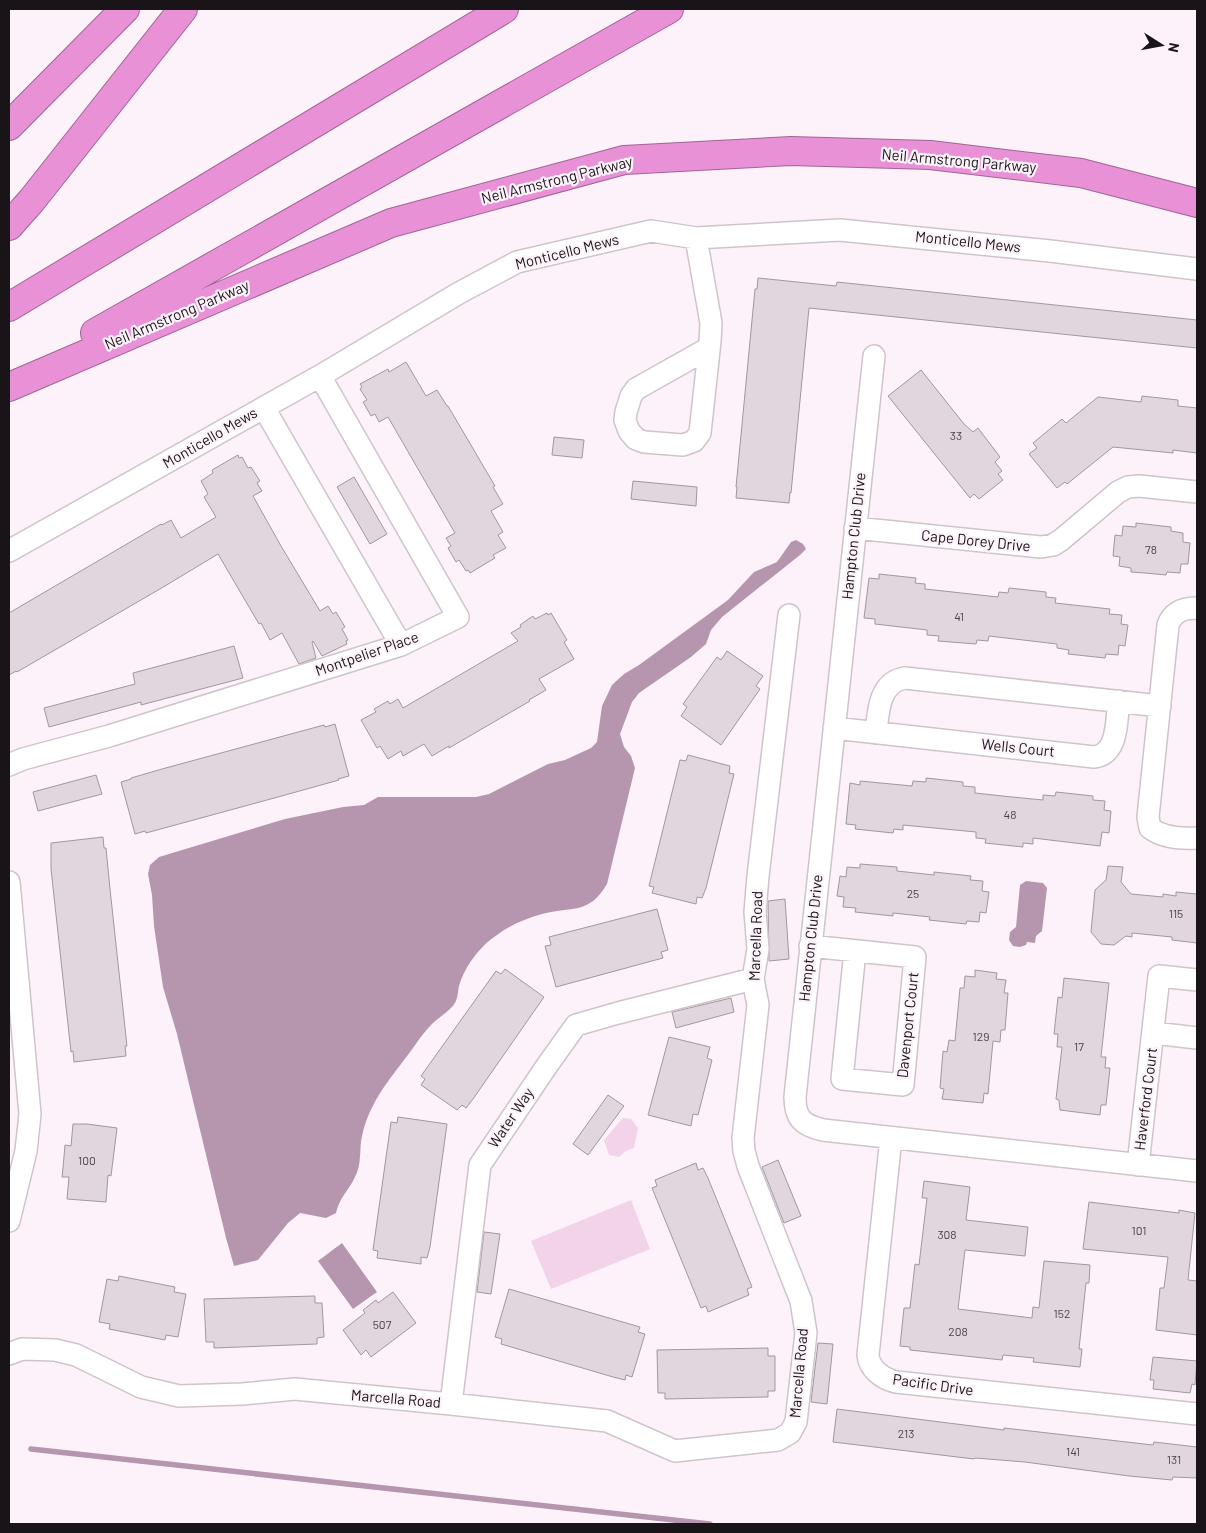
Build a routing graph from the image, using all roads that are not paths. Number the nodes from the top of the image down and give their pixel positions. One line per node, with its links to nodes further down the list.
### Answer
1 (125, 9): 5 (highway)
2 (183, 9): 7 (highway)
3 (504, 9): 10 (highway)
4 (669, 9): 14 (highway)
5 (9, 126)
6 (1197, 202): 15 (highway, Neil Armstrong Parkway)
7 (9, 226)
8 (696, 238): 9 (street, Monticello Mews); 11 (street); 13 (street, Monticello Mews)
9 (1197, 269)
10 (9, 307)
11 (710, 348): 11 (street)
12 (874, 356): 18 (street, Hampton Club Drive)
13 (320, 376): 16 (street, Monticello Mews); 22 (street, Montpelier Place)
14 (9, 382)
15 (9, 387)
16 (264, 408): 19 (street, Monticello Mews); 22 (street)
17 (1197, 492): 18 (street, Cape Dorey Drive)
18 (855, 528): 25 (street, Hampton Club Drive)
19 (9, 551)
20 (1197, 608): 24 (street)
21 (789, 615): 32 (street, Marcella Road)
22 (401, 645): 27 (street, Montpelier Place)
23 (1119, 701): 24 (street); 26 (street); 26 (street, Wells Court)
24 (1160, 706): 28 (street)
25 (834, 728): 26 (street, Wells Court); 30 (street, Hampton Club Drive)
26 (876, 733)
27 (9, 764)
28 (1197, 838)
29 (9, 882): 39 (street)
30 (810, 946): 31 (street, Davenport Court); 36 (street, Hampton Club Drive)
31 (855, 951): 31 (street, Davenport Court)
32 (753, 979): 41 (street, Water Way); 41 (street, Marcella Road)
33 (1197, 980): 34 (street, Haverford Court)
34 (1154, 1034): 35 (street, Haverford Court); 37 (street, Haverford Court)
35 (1197, 1038)
36 (891, 1138): 37 (street, Hampton Club Drive); 42 (street, Pacific Drive)
37 (1138, 1165): 38 (street, Hampton Club Drive)
38 (1197, 1171)
39 (9, 1221)
40 (9, 1354): 41 (street, Marcella Road)
41 (451, 1404)
42 (1197, 1414)

